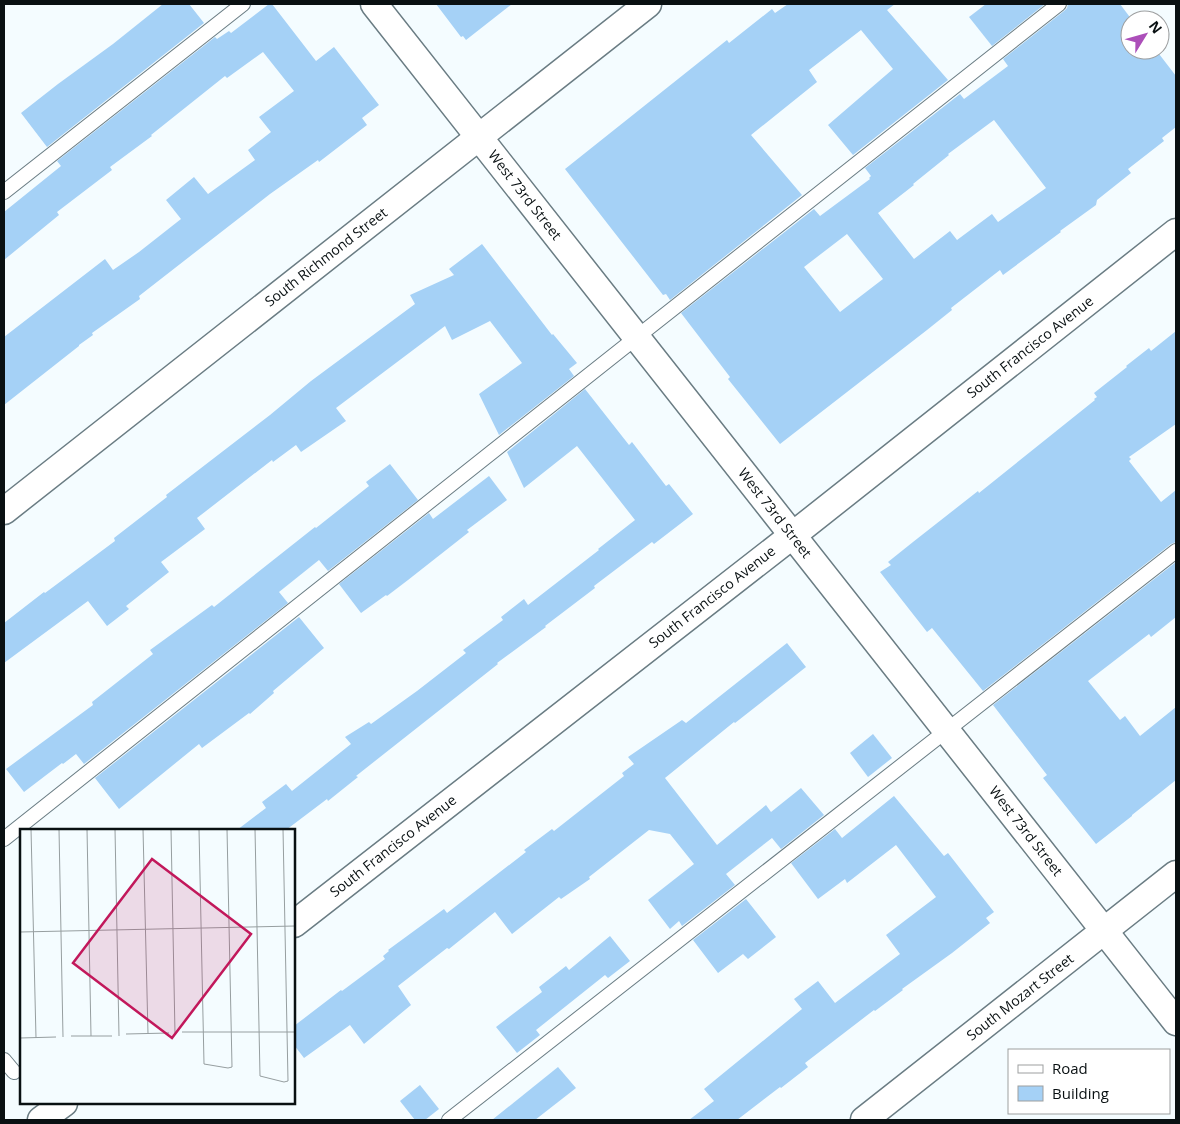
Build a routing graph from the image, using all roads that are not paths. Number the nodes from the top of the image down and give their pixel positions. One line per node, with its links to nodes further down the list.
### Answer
1 (243, 4): 6 (lane)
2 (374, 4): 5 (street, West 73rd Street)
3 (648, 4): 5 (street, South Richmond Street)
4 (1059, 4): 8 (lane)
5 (479, 137): 8 (street, West 73rd Street); 9 (street, South Richmond Street)
6 (4, 192)
7 (1176, 232): 10 (street, South Francisco Avenue)
8 (637, 337): 10 (street, West 73rd Street); 13 (lane)
9 (4, 511)
10 (792, 535): 12 (street, West 73rd Street); 15 (street, South Francisco Avenue)
11 (1176, 551): 12 (lane)
12 (947, 730): 16 (street, West 73rd Street); 22 (lane)
13 (4, 839)
14 (1176, 874): 16 (street, South Mozart Street)
15 (295, 923)
16 (1105, 930): 17 (street, West 73rd Street); 23 (street, South Mozart Street)
17 (1176, 1022)
18 (4, 1060): 19 (lane)
19 (14, 1072)
20 (63, 1104): 21 (street)
21 (42, 1120)
22 (449, 1120)
23 (864, 1120)

